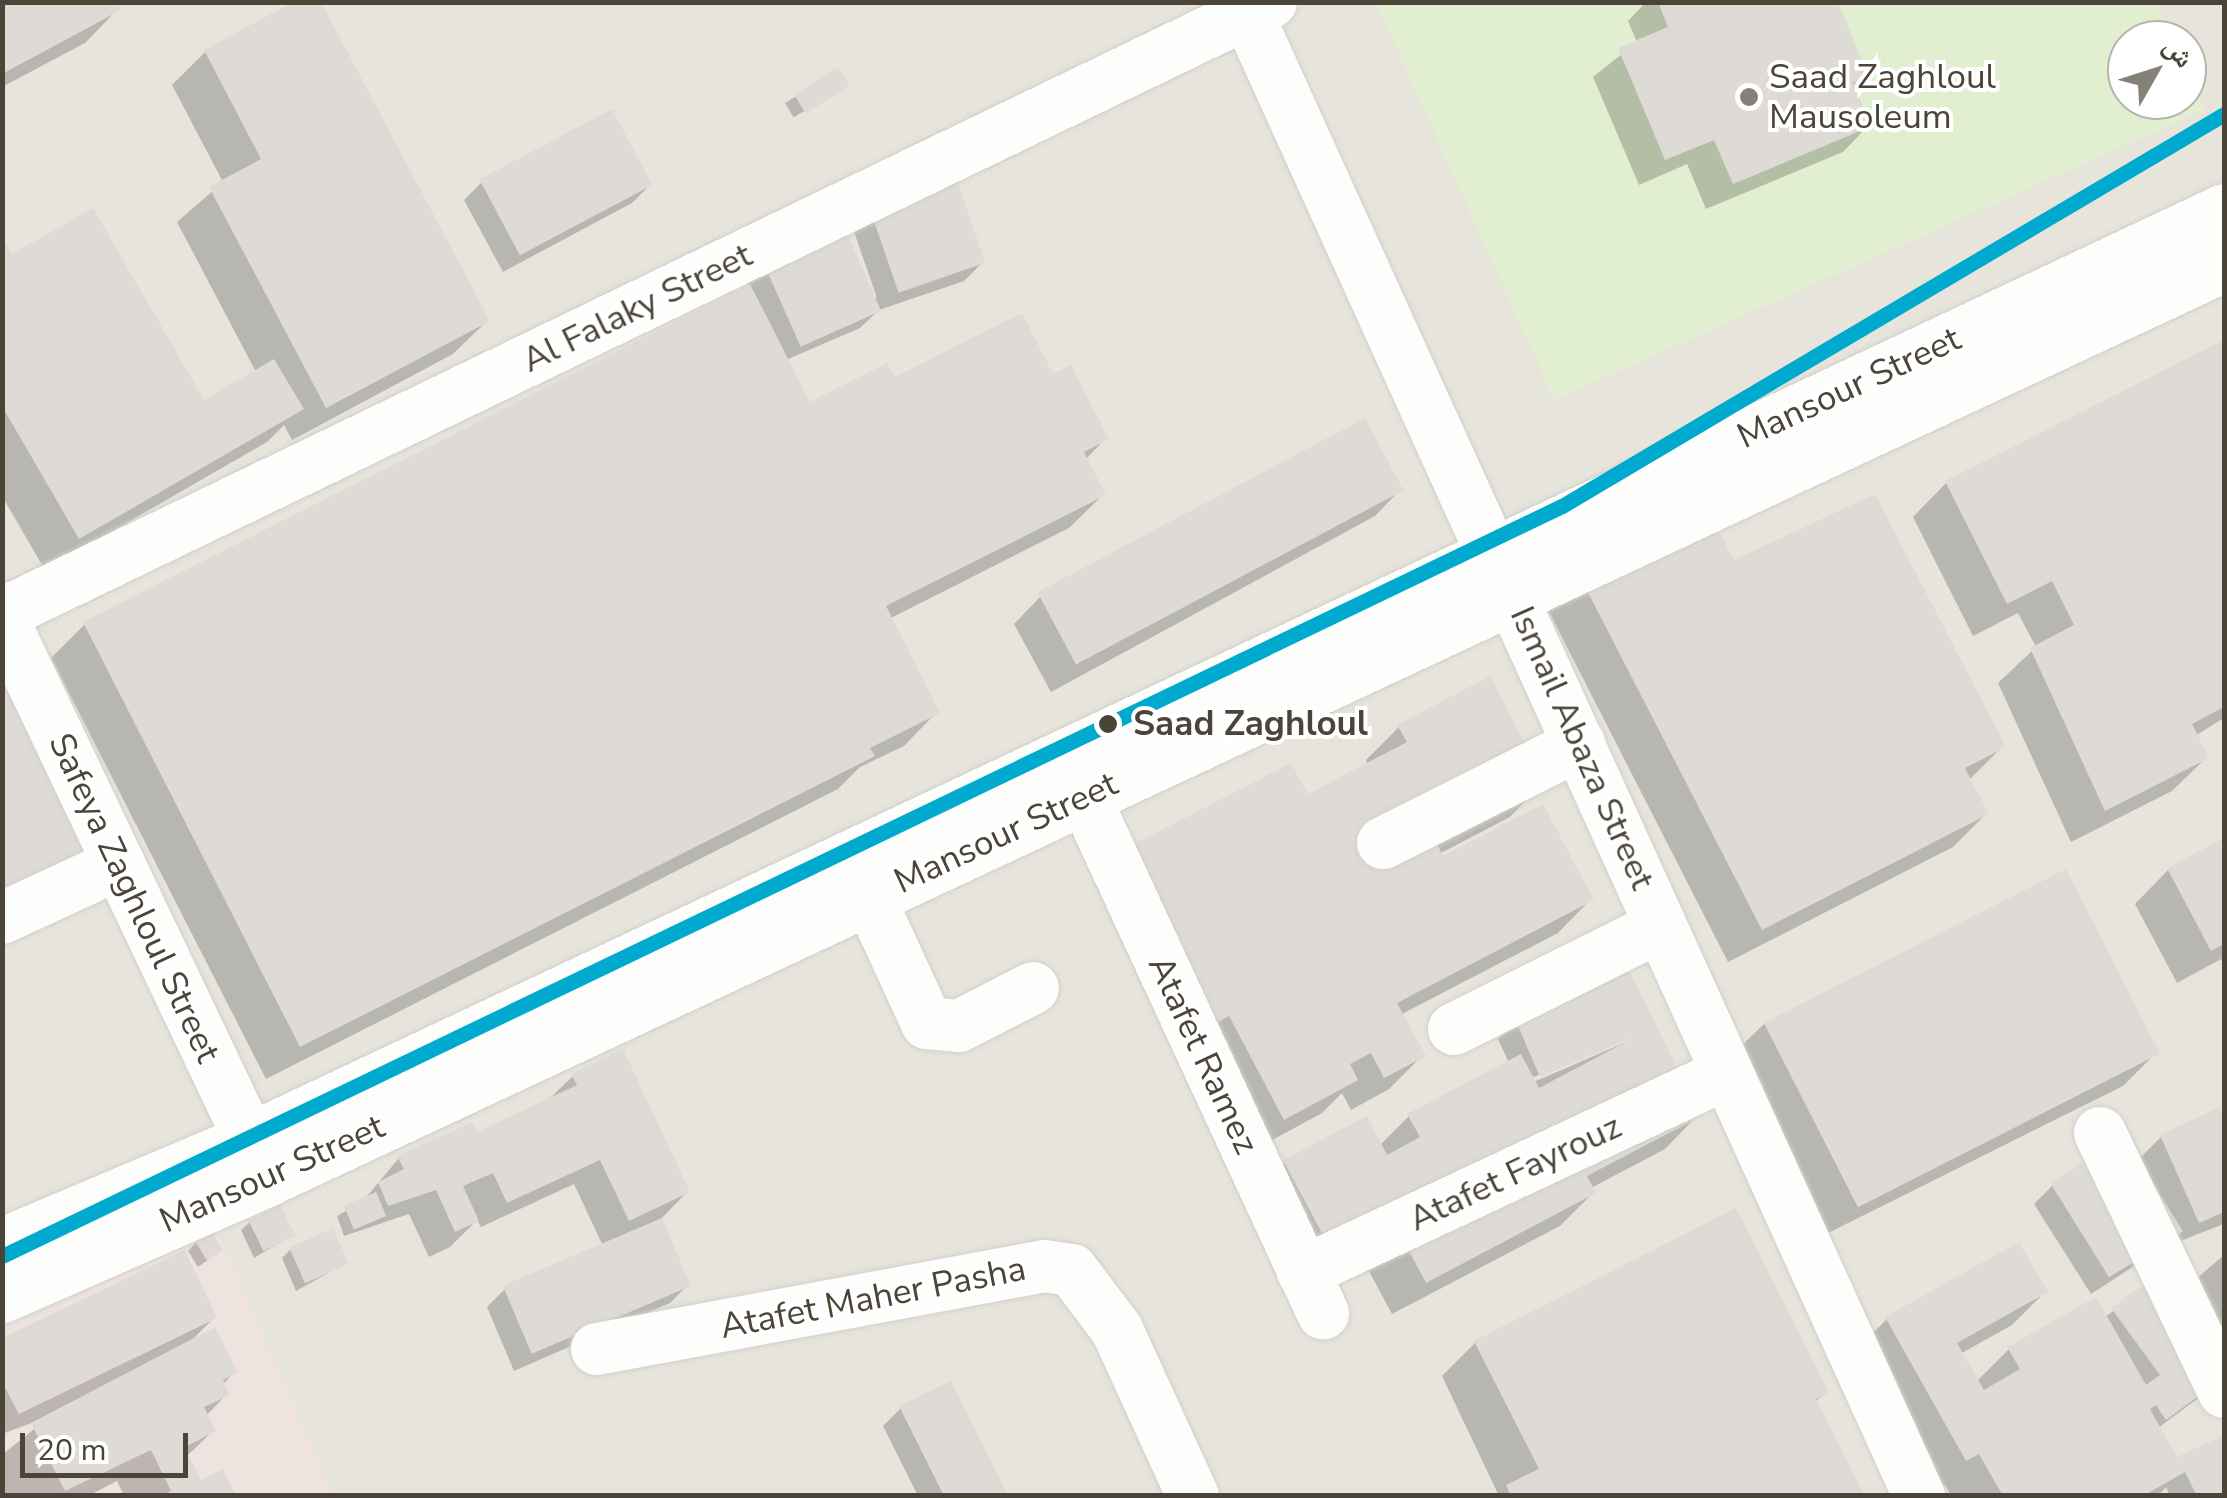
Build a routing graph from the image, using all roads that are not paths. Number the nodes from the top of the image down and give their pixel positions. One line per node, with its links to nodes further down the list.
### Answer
1 (1253, 6): 4 (street, Ismail Abaza Street); 5 (street, Al Falaky Street)
2 (2224, 212): 4 (street, Mansour Street)
3 (2224, 264): 4 (street, Mansour Street)
4 (1505, 575): 6 (street, Ismail Abaza Street); 7 (street, Mansour Street); 17 (street, Mansour Street)
5 (2, 616): 9 (street, Safeya Zaghloul Street)
6 (1580, 744): 8 (street); 12 (street, Ismail Abaza Street)
7 (1084, 796): 10 (street, Mansour Street); 19 (street, Atafet Ramez)
8 (1383, 843)
9 (118, 864): 11 (street); 17 (street, Safeya Zaghloul Street)
10 (869, 898): 13 (street); 17 (street, Mansour Street)
11 (2, 918)
12 (1662, 926): 14 (street); 15 (street, Ismail Abaza Street)
13 (1033, 988)
14 (1454, 1029)
15 (1726, 1074): 19 (street, Atafet Fayrouz); 24 (street, Ismail Abaza Street)
16 (2100, 1132): 22 (street)
17 (258, 1159): 18 (street, Mansour Street); 20 (street, Mansour Street)
18 (2, 1245)
19 (1313, 1293)
20 (2, 1295)
21 (597, 1350): 23 (street, Atafet Maher Pasha)
22 (2224, 1392)
23 (1192, 1496)
24 (1919, 1496)

